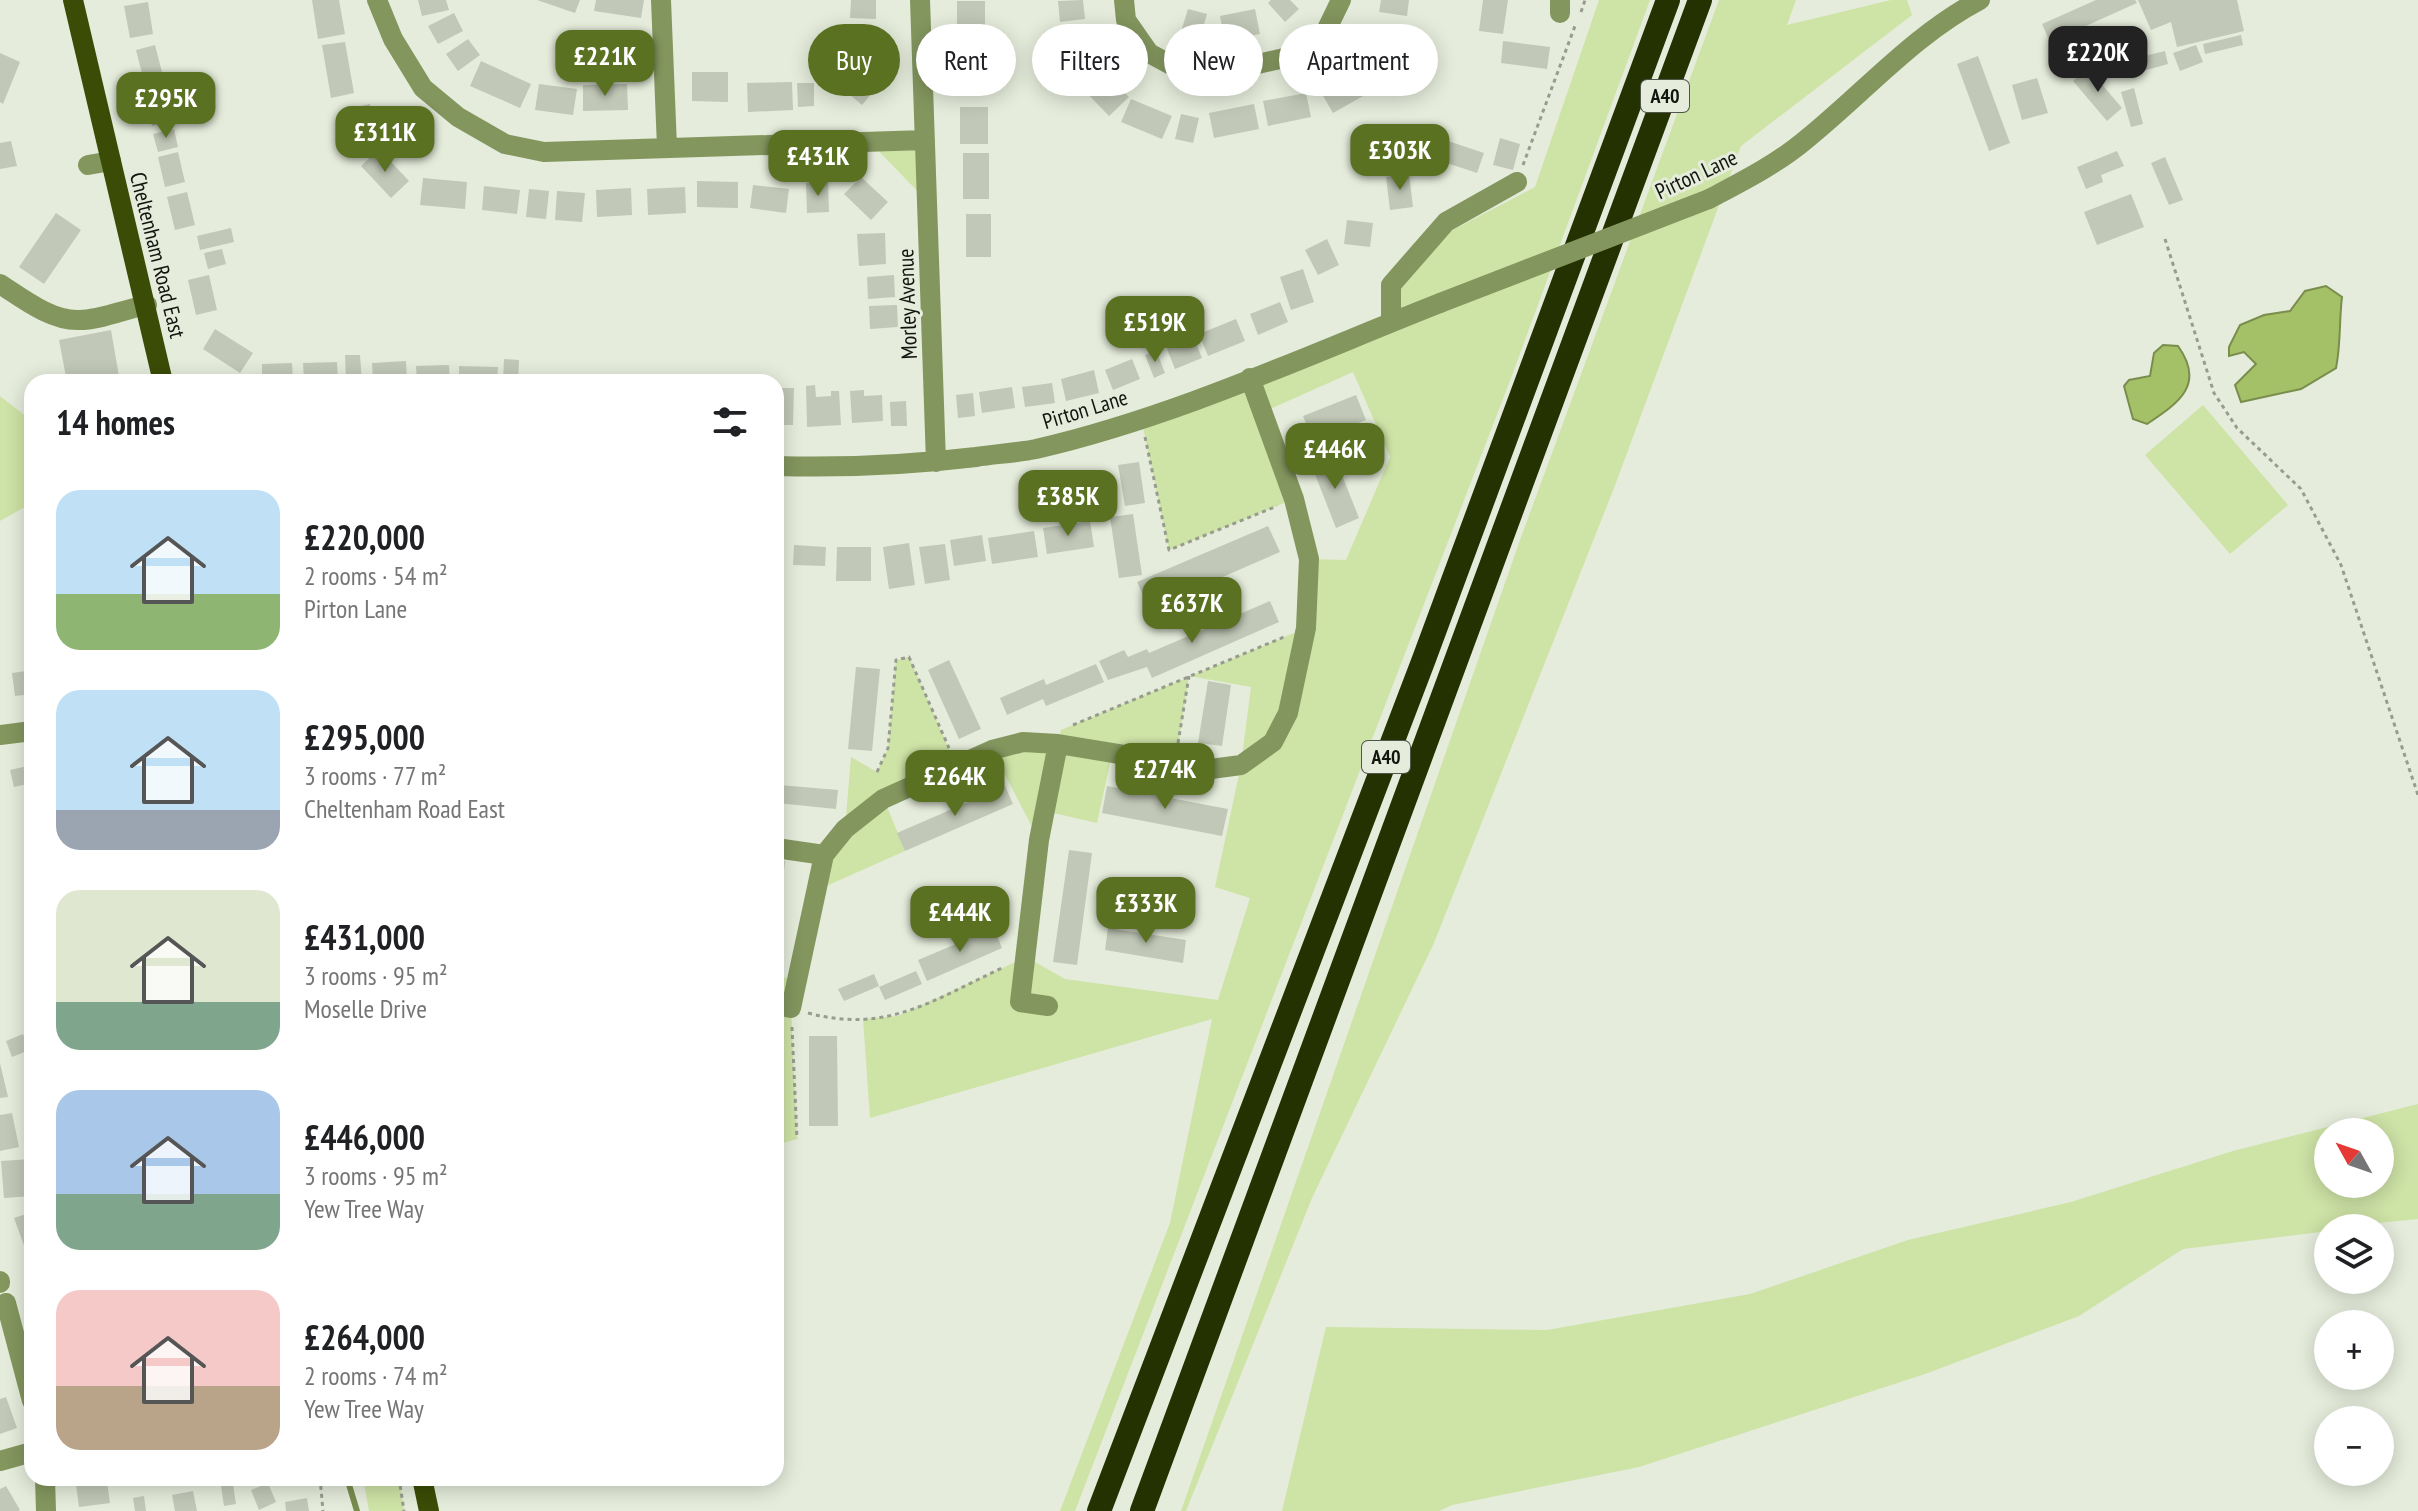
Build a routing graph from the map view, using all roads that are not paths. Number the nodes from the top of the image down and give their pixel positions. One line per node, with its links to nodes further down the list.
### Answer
1 (73, 0): 12 (main road, Cheltenham Road East)
2 (377, 0): 11 (street)
3 (661, 0): 11 (street)
4 (920, 0): 10 (street, Morley Avenue)
5 (1124, 0): 6 (street)
6 (1341, 0)
7 (1668, 0): 37 (highway, A40)
8 (1700, 0): 38 (highway, A40)
9 (1980, 0): 17 (street, Pirton Lane, bridge)
10 (925, 140): 11 (street); 20 (street, Morley Avenue)
11 (667, 147)
12 (111, 161): 13 (street); 16 (main road, Cheltenham Road East)
13 (88, 165)
14 (1517, 182): 17 (street)
15 (0, 284): 16 (street)
16 (147, 305): 18 (main road, Cheltenham Road East)
17 (1391, 322): 19 (street, Pirton Lane)
18 (161, 374)
19 (1250, 378): 20 (street, Pirton Lane); 24 (street)
20 (936, 462): 21 (street, Pirton Lane)
21 (784, 466)
22 (24, 732): 23 (street)
23 (0, 735)
24 (1058, 744): 26 (street); 27 (street)
25 (784, 849): 26 (street)
26 (824, 855): 28 (street)
27 (1048, 1006)
28 (784, 1007)
29 (6, 1303): 30 (street)
30 (24, 1371)
31 (24, 1454): 32 (street)
32 (0, 1461)
33 (45, 1486): 35 (street)
34 (424, 1486): 36 (main road)
35 (46, 1511)
36 (429, 1511)
37 (1099, 1511)
38 (1142, 1511)

